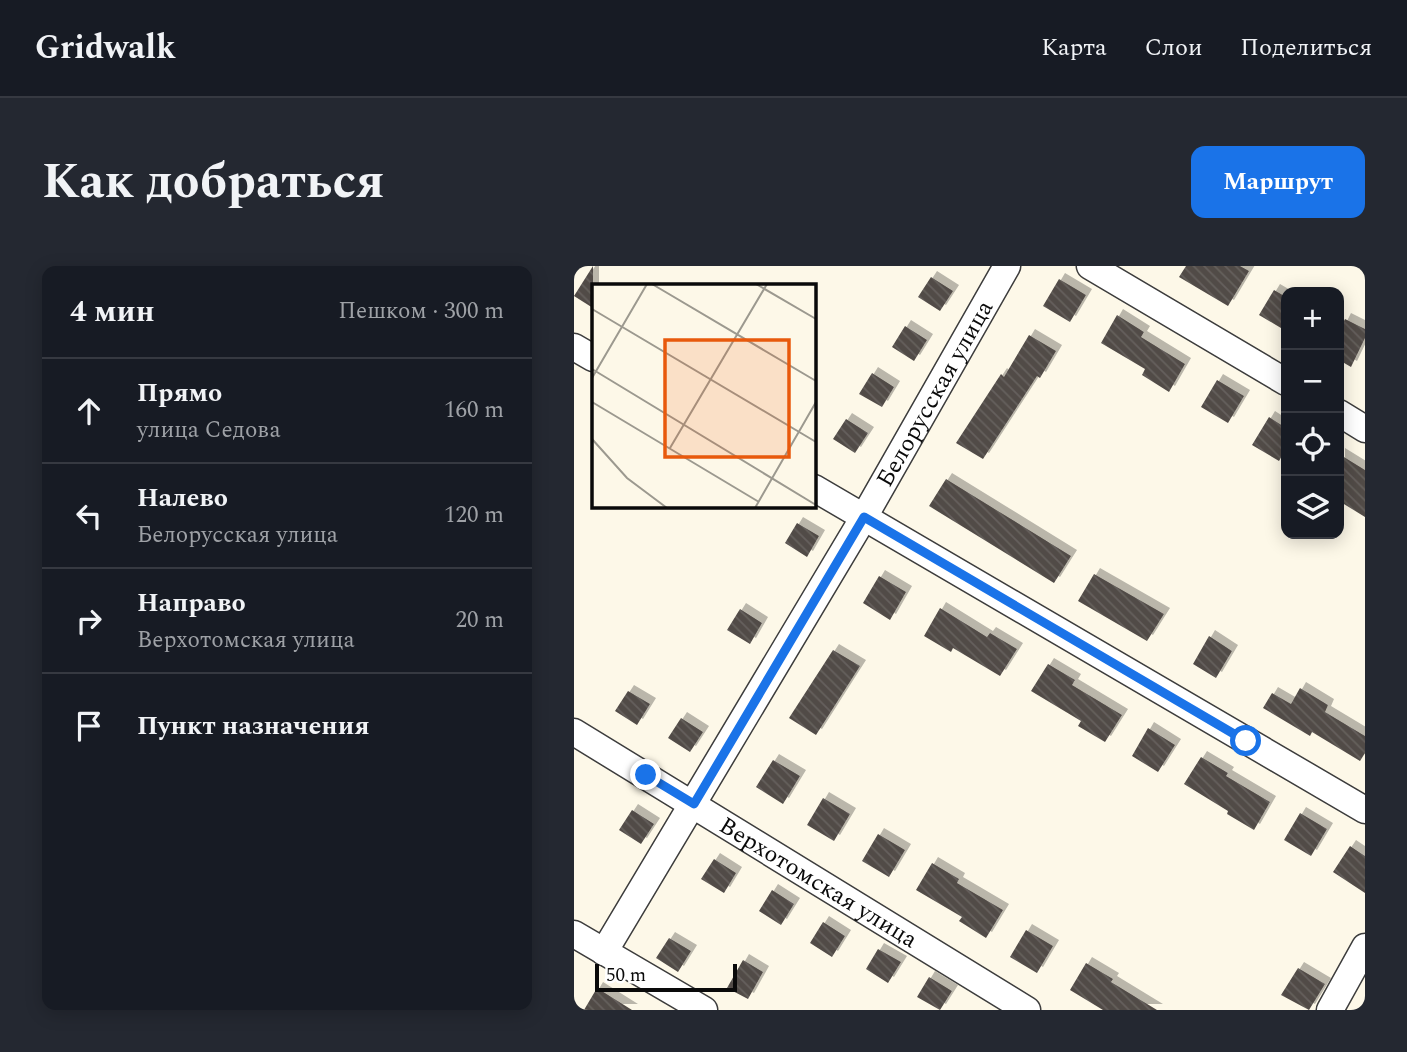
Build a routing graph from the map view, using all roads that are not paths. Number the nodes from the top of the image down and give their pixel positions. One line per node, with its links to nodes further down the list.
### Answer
1 (1007, 266): 9 (street, Белорусская улица)
2 (1090, 266): 5 (street)
3 (574, 347): 4 (street)
4 (592, 357)
5 (1281, 379)
6 (1344, 416): 7 (street)
7 (1365, 429)
8 (816, 489): 9 (street)
9 (864, 517): 11 (street, Белорусская улица); 12 (street)
10 (574, 732): 11 (street, Верхотомская улица)
11 (694, 804): 15 (street, Белорусская улица); 17 (street, Верхотомская улица)
12 (1365, 810)
13 (574, 934): 15 (street)
14 (1365, 947): 18 (street)
15 (604, 952): 16 (street)
16 (704, 1010)
17 (1027, 1010)
18 (1330, 1010)

